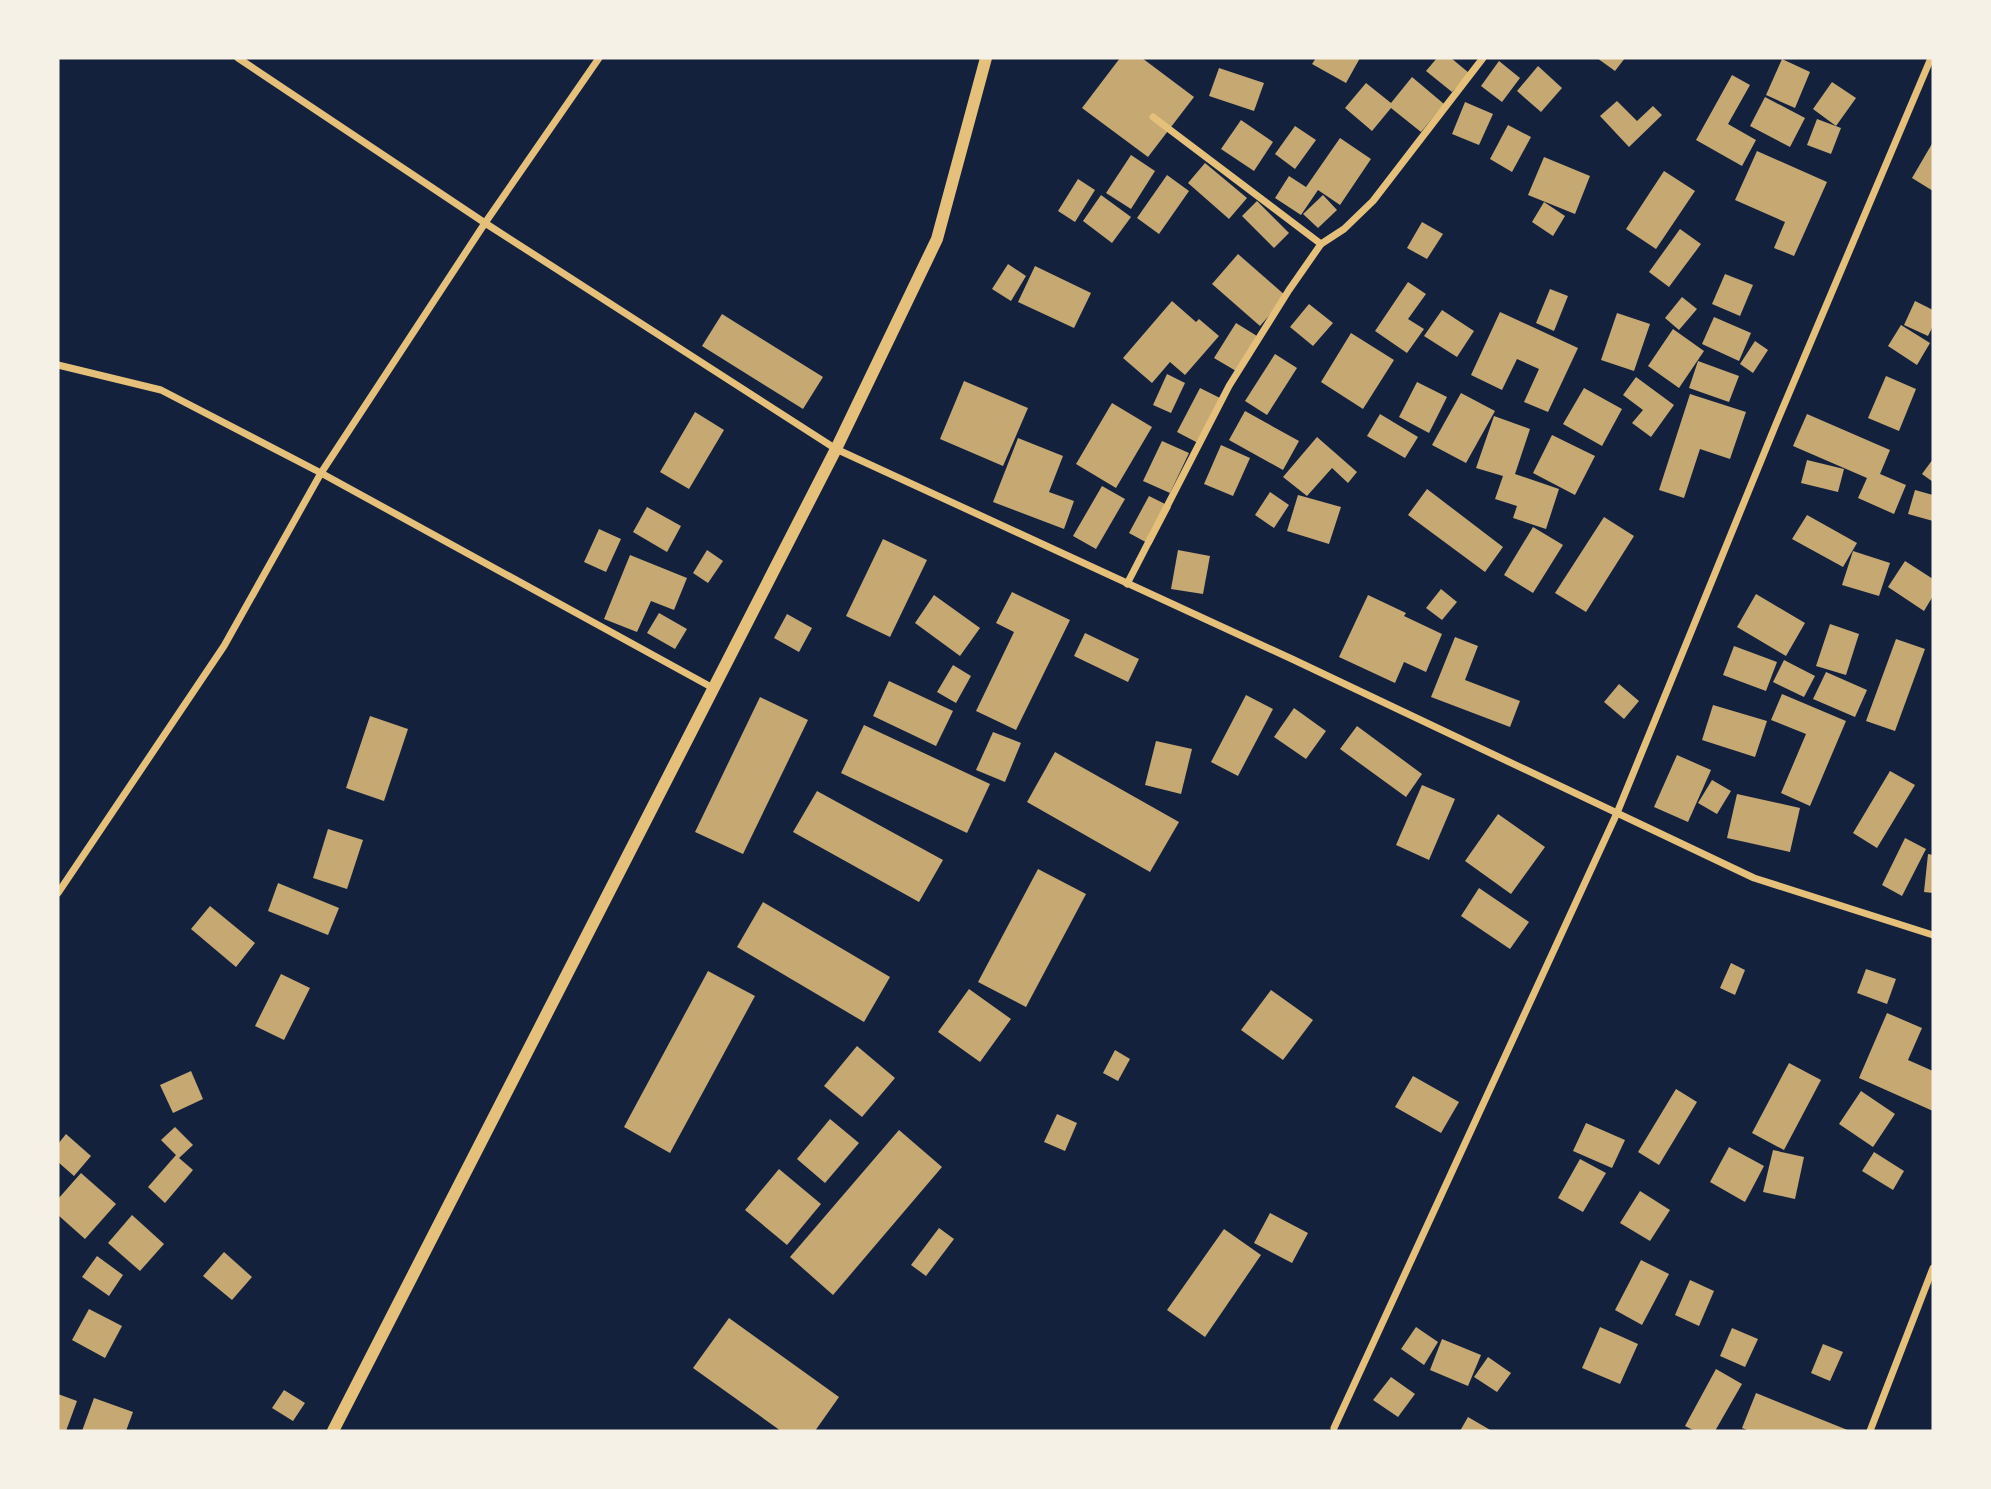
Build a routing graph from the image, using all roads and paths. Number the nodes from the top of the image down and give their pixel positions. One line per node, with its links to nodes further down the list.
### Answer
1 (238, 58): 7 (street)
2 (599, 58): 7 (street)
3 (986, 58): 10 (street)
4 (1483, 58): 8 (street)
5 (1931, 58): 14 (street)
6 (1153, 117): 8 (street)
7 (485, 223): 10 (street); 11 (street)
8 (1321, 244): 12 (street)
9 (58, 365): 11 (street)
10 (836, 449): 12 (street); 13 (street)
11 (321, 473): 13 (street); 15 (street)
12 (1127, 584): 14 (street)
13 (713, 688): 19 (street)
14 (1617, 813): 16 (street); 18 (street)
15 (58, 893)
16 (1933, 936)
17 (1933, 1268): 20 (street)
18 (1334, 1429)
19 (332, 1431)
20 (1870, 1431)

